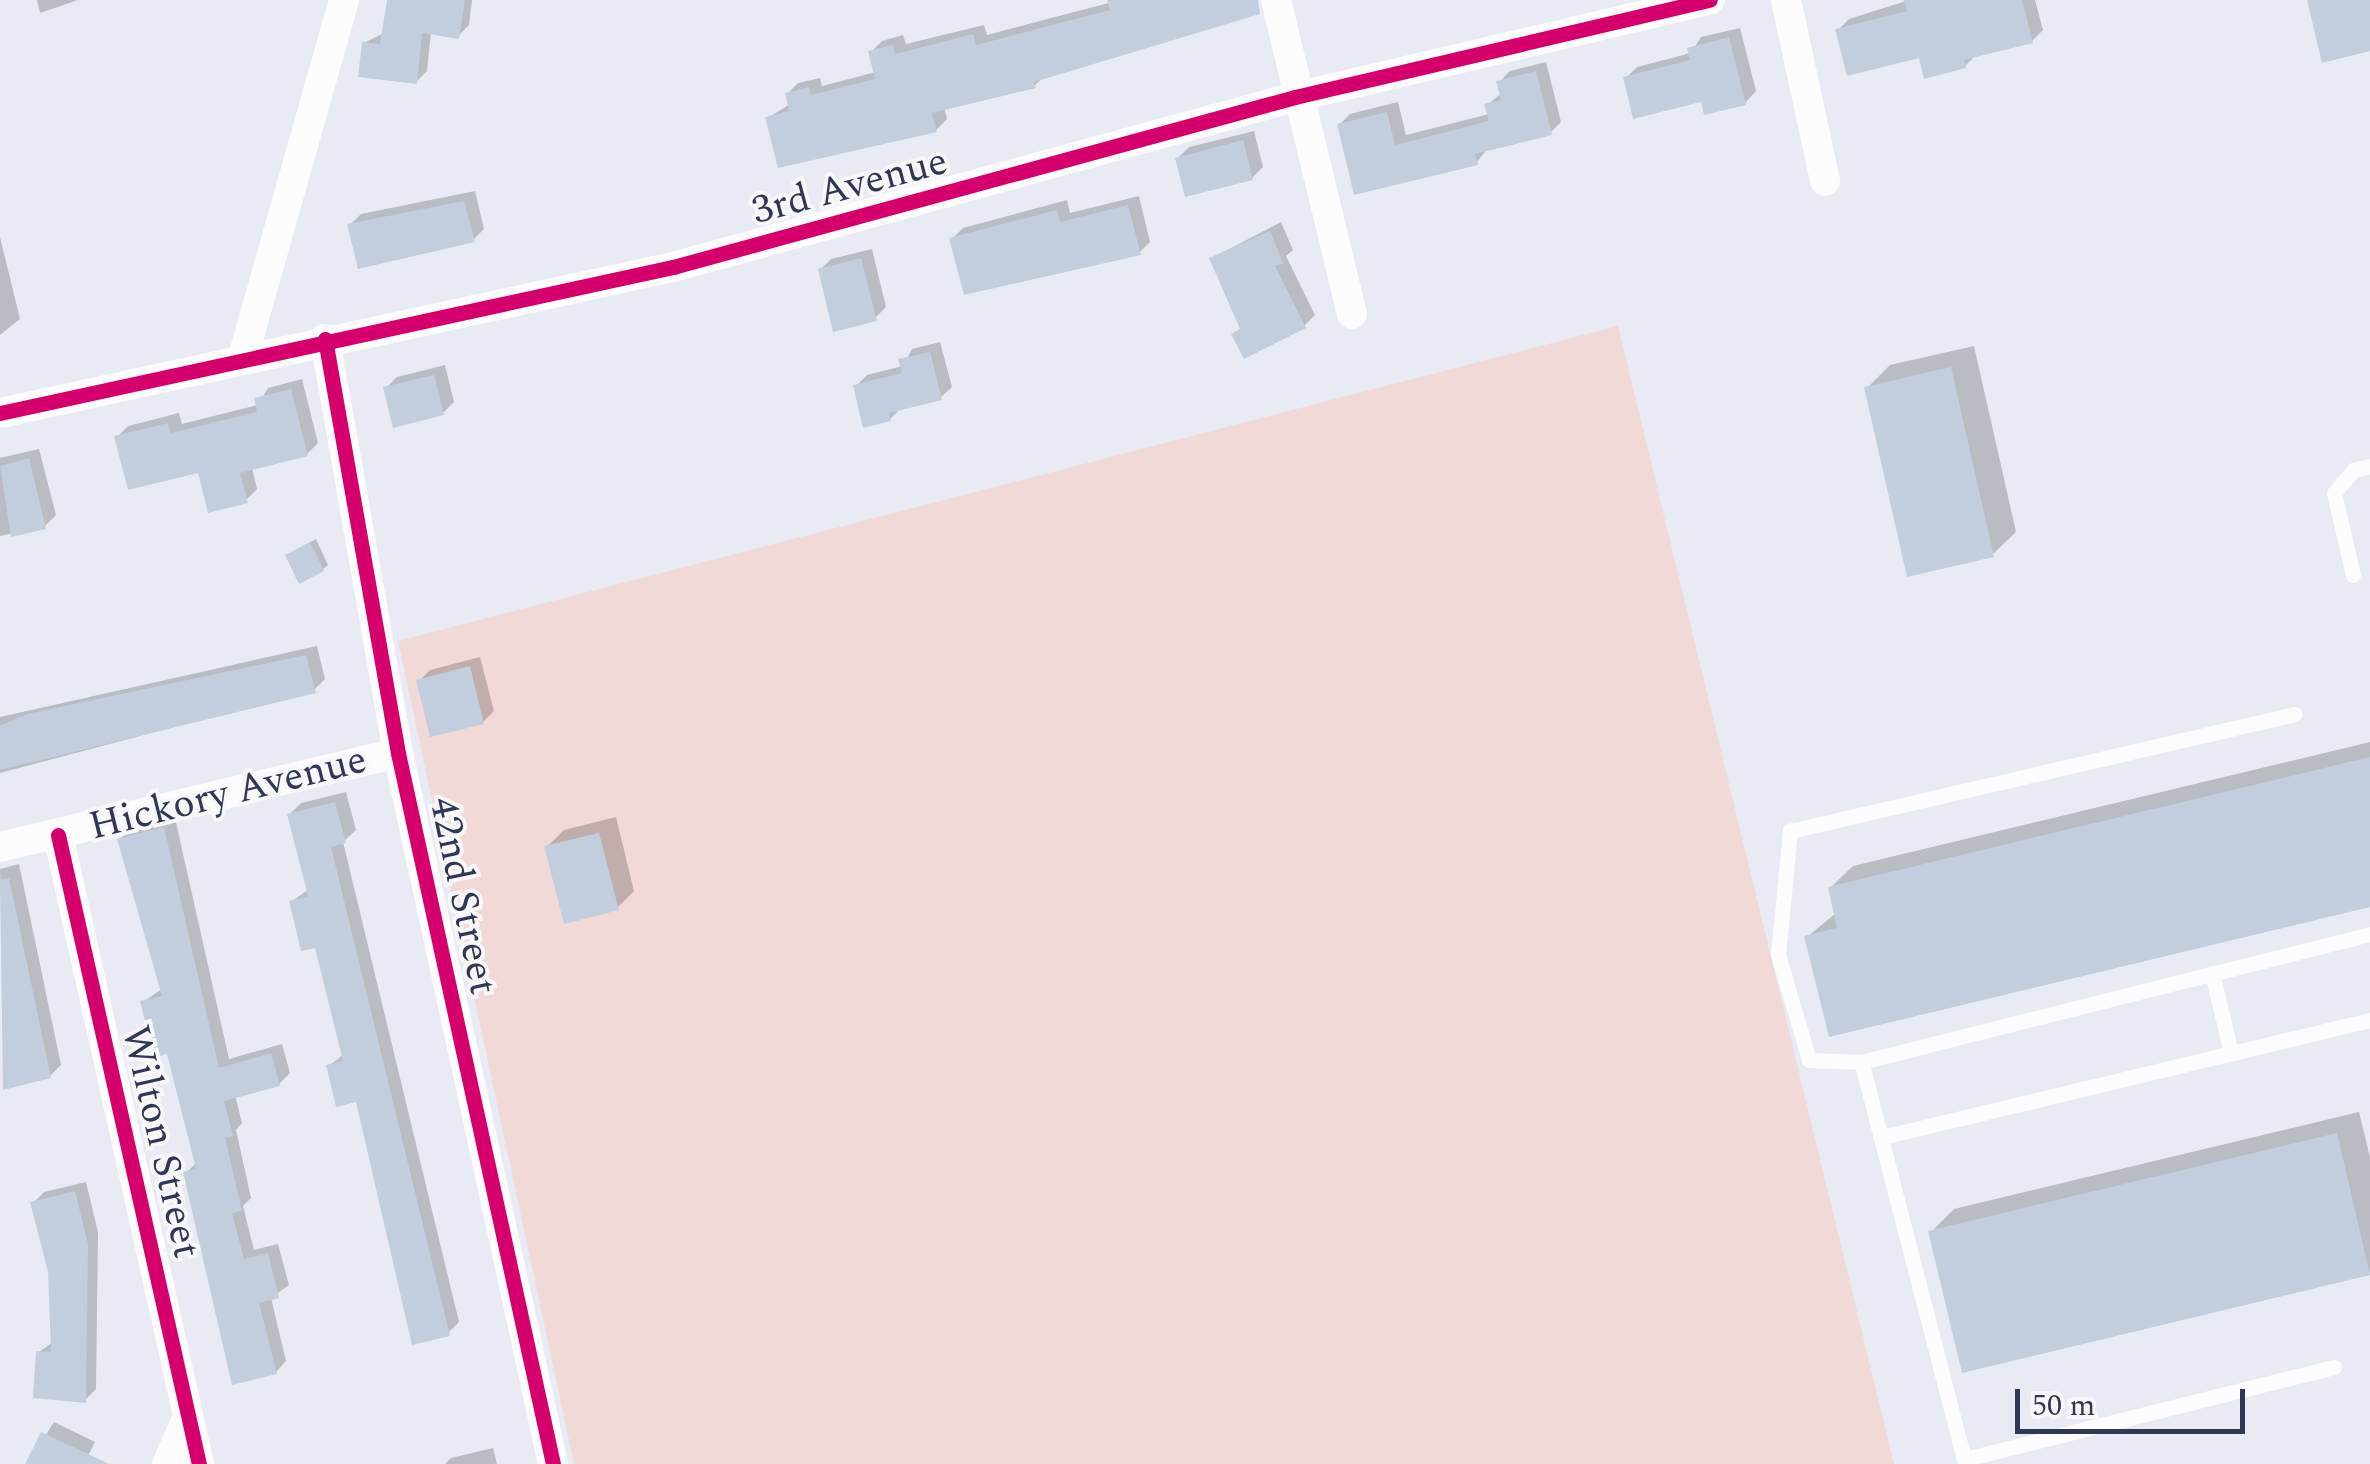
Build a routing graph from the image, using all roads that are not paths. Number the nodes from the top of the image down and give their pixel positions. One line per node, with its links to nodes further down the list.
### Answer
1 (344, 0): 9 (street)
2 (1276, 0): 5 (street)
3 (1710, 0): 5 (street, 3rd Avenue)
4 (1786, 0): 6 (street)
5 (1295, 97): 7 (street); 8 (street, 3rd Avenue)
6 (1825, 180)
7 (1352, 314)
8 (325, 339): 9 (street, 3rd Avenue); 14 (street, 42nd Street)
9 (243, 357): 10 (street, 3rd Avenue)
10 (0, 413)
11 (2370, 466): 12 (lane)
12 (2353, 575)
13 (2294, 714): 21 (lane)
14 (398, 753): 15 (street, Hickory Avenue); 27 (street, 42nd Street)
15 (58, 834): 16 (street, Hickory Avenue); 24 (street, Wilton Street)
16 (0, 848)
17 (2370, 934): 18 (lane)
18 (2212, 974): 20 (lane); 21 (lane)
19 (2370, 1020): 20 (lane)
20 (2232, 1053): 22 (lane)
21 (1860, 1062): 22 (lane)
22 (1882, 1137): 23 (lane)
23 (2334, 1367)
24 (188, 1416): 25 (street); 26 (street, Wilton Street)
25 (167, 1464)
26 (199, 1464)
27 (553, 1464)

